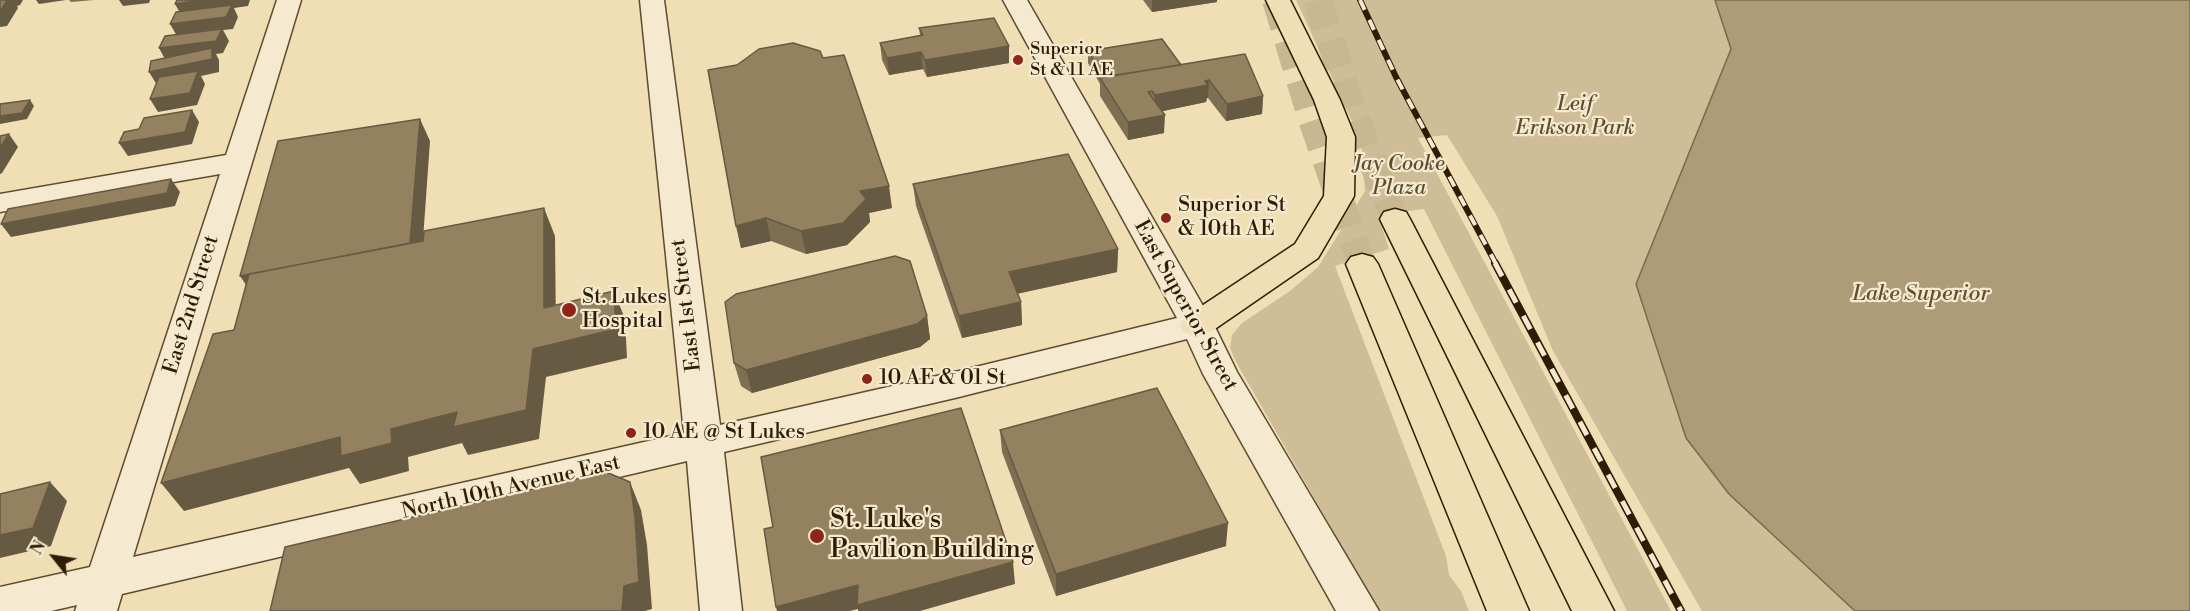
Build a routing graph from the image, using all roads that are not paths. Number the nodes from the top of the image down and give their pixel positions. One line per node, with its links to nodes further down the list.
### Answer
1 (289, 0): 5 (street, East 2nd Street)
2 (652, 0): 10 (street, East 1st Street)
3 (1016, 0): 9 (street, East Superior Street)
4 (1278, 0): 9 (main road)
5 (237, 162): 6 (street); 11 (street, East 2nd Street)
6 (0, 203)
7 (1395, 219): 16 (main road)
8 (1362, 264): 15 (main road)
9 (1197, 326): 10 (street, North 10th Avenue East); 14 (street, East Superior Street)
10 (704, 444): 11 (street, North 10th Avenue East); 13 (street, East 1st Street)
11 (101, 596): 12 (street, North 10th Avenue East)
12 (0, 605)
13 (721, 611)
14 (1358, 611)
15 (1508, 611)
16 (1593, 611)

